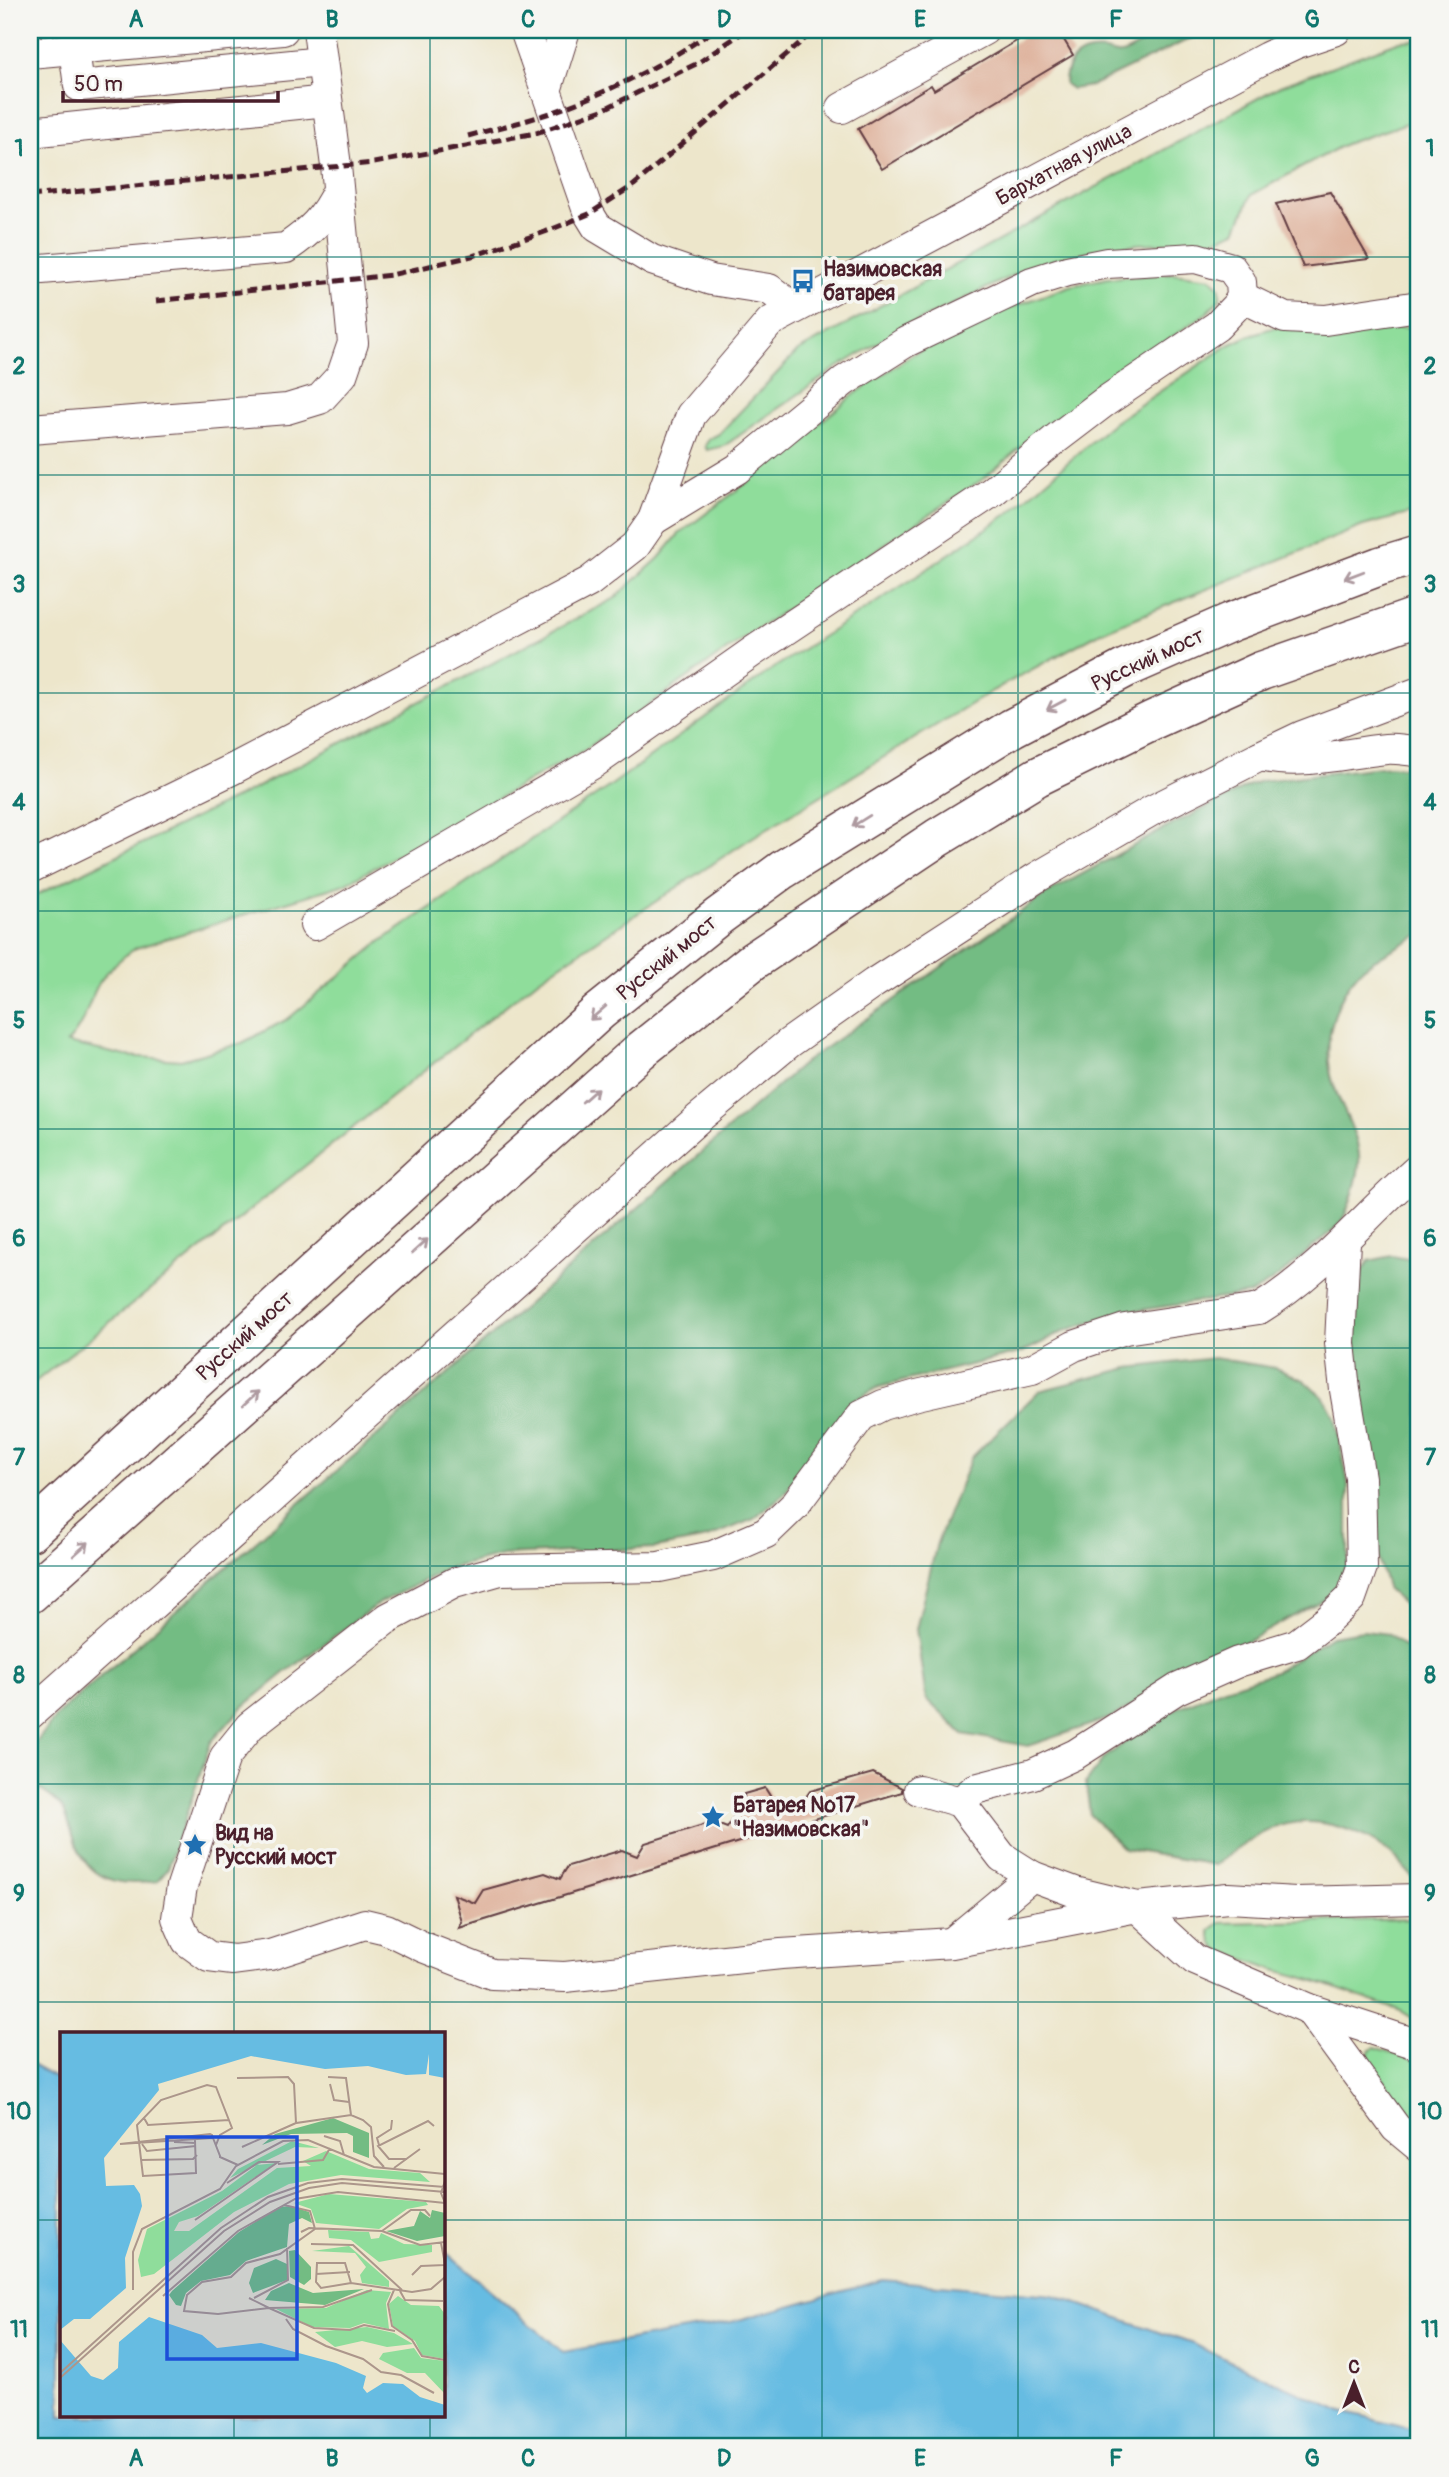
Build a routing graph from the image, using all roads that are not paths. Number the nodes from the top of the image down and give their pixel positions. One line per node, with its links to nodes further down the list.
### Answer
1 (283, 30): 7 (street)
2 (318, 30): 9 (street)
3 (525, 30): 10 (street)
4 (565, 30): 10 (street)
5 (984, 30): 12 (street)
6 (1336, 30): 18 (street, Бархатная улица)
7 (74, 49): 8 (street); 9 (street)
8 (30, 53)
9 (322, 62): 11 (street)
10 (546, 92): 18 (street)
11 (327, 101): 13 (street); 14 (street)
12 (842, 108)
13 (30, 132)
14 (338, 190): 15 (street); 19 (street)
15 (30, 270)
16 (1241, 297): 17 (street); 20 (street); 27 (street)
17 (1419, 306)
18 (794, 308): 20 (street, Бархатная улица)
19 (30, 429)
20 (653, 520): 26 (street)
21 (1419, 554): 30 (main road, Русский мост, one-way to 30)
22 (1419, 616): 31 (main road, one-way to 22)
23 (1419, 692): 25 (street)
24 (1419, 751): 25 (street)
25 (1260, 755): 32 (street)
26 (30, 868)
27 (315, 925)
28 (1419, 1168): 29 (street)
29 (1345, 1241): 34 (street); 38 (street)
30 (30, 1532)
31 (30, 1594)
32 (30, 1714)
33 (919, 1790): 34 (street)
34 (960, 1802): 35 (street)
35 (1032, 1877): 37 (street); 38 (street)
36 (1419, 1899): 37 (street)
37 (1137, 1908): 38 (street); 39 (street)
38 (952, 1943)
39 (1309, 2009): 40 (street); 41 (street)
40 (1419, 2045)
41 (1419, 2147)

